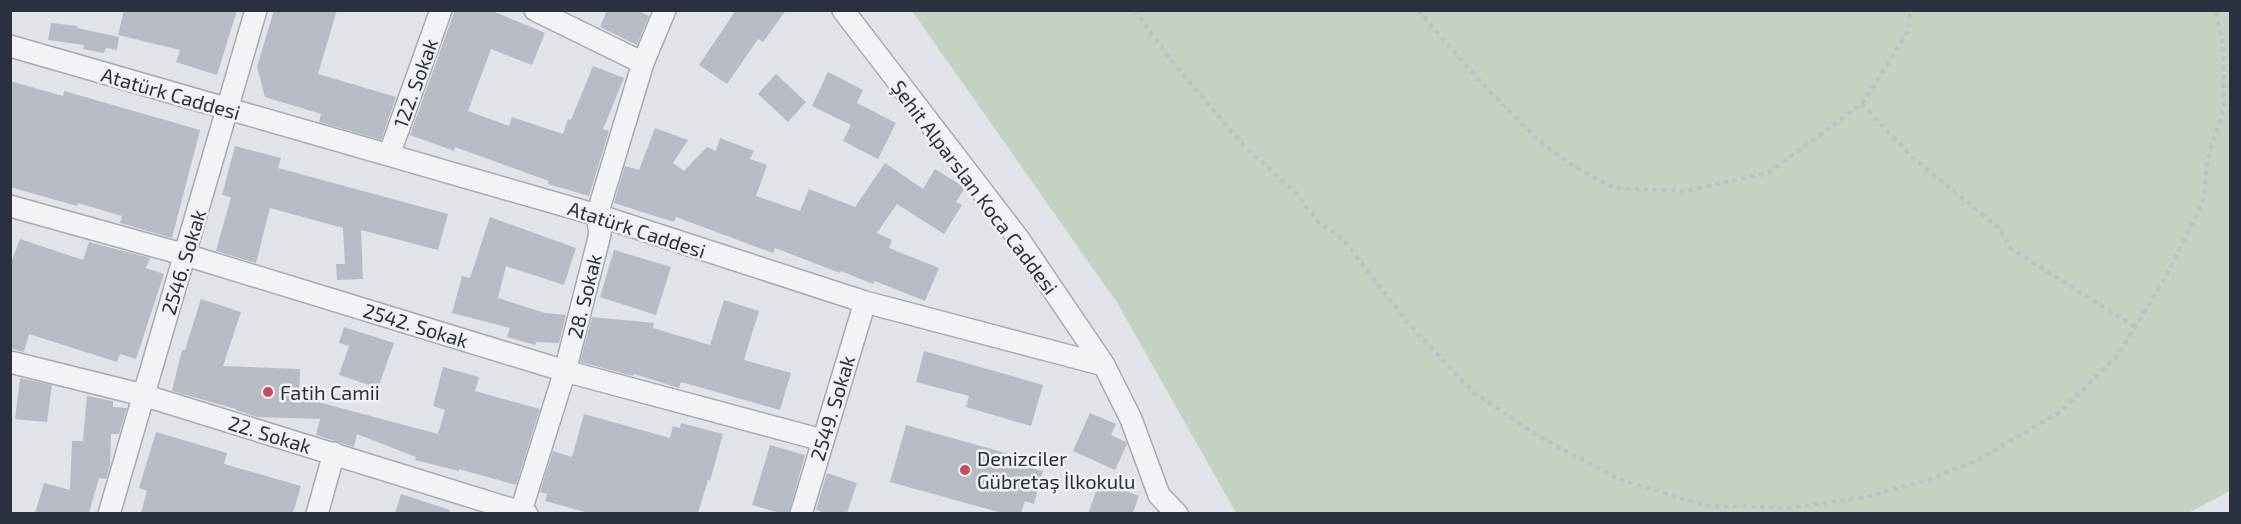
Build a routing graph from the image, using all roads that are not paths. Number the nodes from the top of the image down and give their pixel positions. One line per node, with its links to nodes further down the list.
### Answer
1 (256, 10): 8 (street, 2546. Sokak)
2 (441, 10): 9 (street, 122. Sokak)
3 (535, 10): 7 (street)
4 (666, 10): 7 (street, 28. Sokak)
5 (843, 10): 15 (street, Şehit Alparslan Koca Caddesi)
6 (10, 46): 8 (street, Atatürk Caddesi)
7 (643, 63): 11 (street, 28. Sokak)
8 (228, 110): 9 (street, Atatürk Caddesi); 12 (street, 2546. Sokak)
9 (389, 155): 11 (street, Atatürk Caddesi)
10 (10, 206): 12 (street, 2542. Sokak)
11 (597, 215): 13 (street, Atatürk Caddesi); 16 (street, 28. Sokak)
12 (186, 255): 16 (street, 2542. Sokak); 17 (street, 2546. Sokak)
13 (865, 302): 15 (street, Atatürk Caddesi); 18 (street, 2549. Sokak)
14 (10, 362): 17 (street, 22. Sokak)
15 (1104, 366): 20 (street)
16 (566, 371): 18 (street, 2542. Sokak); 23 (street, 28. Sokak)
17 (143, 395): 19 (street, 22. Sokak); 21 (street, 2546. Sokak)
18 (822, 440): 24 (street, 2549. Sokak)
19 (334, 453): 22 (street); 23 (street, 22. Sokak)
20 (1156, 504): 25 (street)
21 (109, 513)
22 (317, 513)
23 (522, 513)
24 (801, 513)
25 (1178, 513)

